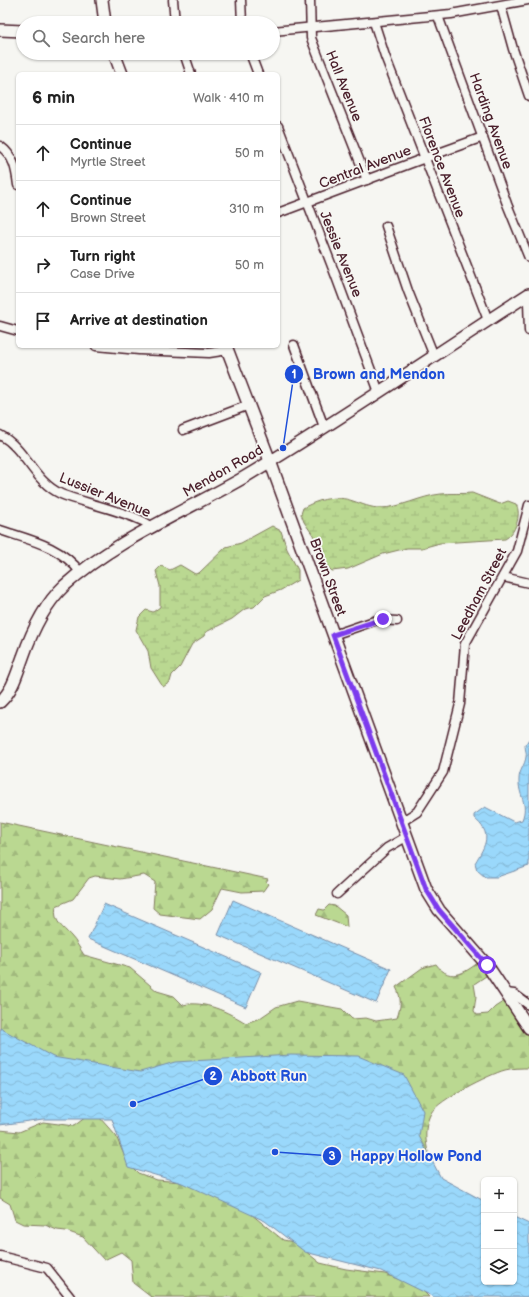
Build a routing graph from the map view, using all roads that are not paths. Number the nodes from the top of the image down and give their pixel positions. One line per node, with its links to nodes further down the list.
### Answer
1 (102, 0): 8 (street)
2 (173, 0): 9 (street)
3 (241, 0): 10 (street)
4 (310, 0): 13 (street, Hall Avenue)
5 (528, 0): 6 (street)
6 (513, 2): 7 (street)
7 (501, 6): 11 (street); 23 (street)
8 (104, 16)
9 (174, 16)
10 (242, 16)
11 (438, 16): 12 (street); 25 (street, Harding Avenue)
12 (374, 22): 13 (street); 27 (street, Florence Avenue)
13 (310, 28): 15 (street); 29 (street, Hall Avenue)
14 (0, 30): 16 (street)
15 (280, 30)
16 (16, 31)
17 (117, 60): 20 (street)
18 (186, 60): 21 (street)
19 (253, 60): 22 (street)
20 (121, 72)
21 (190, 72)
22 (257, 72)
23 (529, 96)
24 (280, 132): 30 (street, Jessie Avenue)
25 (483, 138): 27 (street, Central Avenue); 33 (street, Harding Avenue)
26 (0, 146): 28 (street)
27 (425, 158): 29 (street, Central Avenue); 35 (street, Florence Avenue)
28 (16, 175)
29 (367, 180): 30 (street, Central Avenue)
30 (306, 203): 31 (street, Central Avenue); 43 (street, Jessie Avenue)
31 (280, 212)
32 (386, 226): 42 (street)
33 (529, 258)
34 (527, 295): 35 (street, Mendon Road); 38 (street)
35 (488, 320): 42 (street, Mendon Road)
36 (0, 326): 37 (street)
37 (16, 330)
38 (529, 331)
39 (294, 345): 45 (street)
40 (118, 348): 41 (street)
41 (227, 348): 44 (street, Brown Street)
42 (434, 356): 43 (street, Mendon Road)
43 (379, 392): 45 (street, Mendon Road)
44 (249, 405): 46 (street); 48 (street, Brown Street)
45 (324, 427): 48 (street, Mendon Road)
46 (184, 430)
47 (0, 435): 50 (street, Lussier Avenue)
48 (270, 461): 50 (street, Mendon Road); 56 (street, Brown Street)
49 (529, 505): 53 (street, Leedham Street)
50 (152, 528): 52 (street, Mendon Road)
51 (0, 530): 52 (street)
52 (81, 572): 57 (street, Mendon Road)
53 (503, 577): 54 (street); 58 (street, Leedham Street)
54 (529, 583)
55 (397, 621): 56 (street)
56 (333, 635): 58 (street, Brown Street)
57 (0, 702)
58 (401, 822): 59 (street, Brown Street)
59 (406, 837): 60 (street); 61 (street, Brown Street)
60 (337, 894)
61 (506, 993): 62 (street); 63 (street, Brown Street)
62 (529, 1005)
63 (529, 1028)
64 (0, 1256): 65 (street)
65 (70, 1297)

